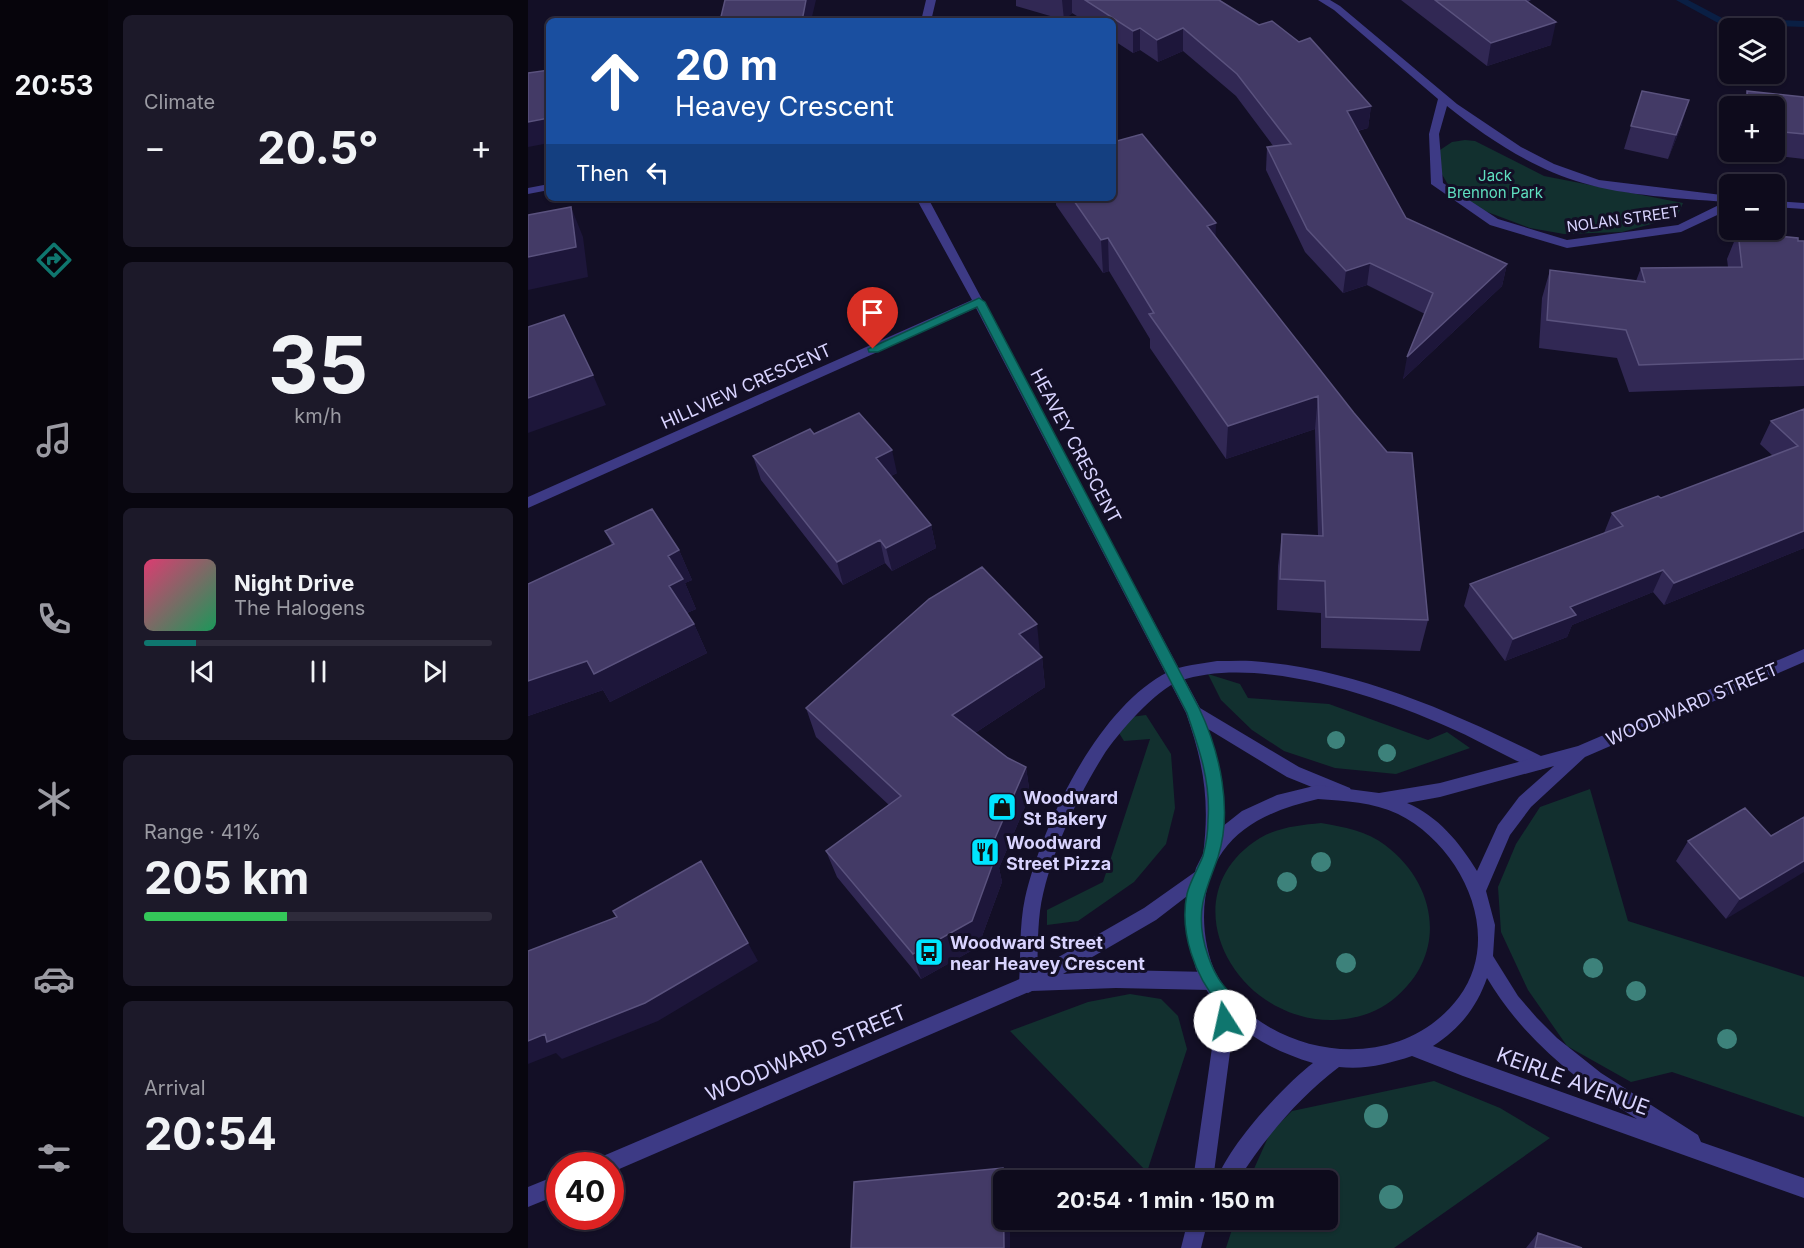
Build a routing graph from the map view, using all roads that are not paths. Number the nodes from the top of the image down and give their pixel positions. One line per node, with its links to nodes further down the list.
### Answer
1 (931, 0): 3 (street)
2 (1323, 0): 4 (street, NOLAN STREET)
3 (927, 18)
4 (1444, 97): 8 (street, NOLAN STREET); 11 (street, NOLAN STREET)
5 (546, 188): 6 (street)
6 (528, 191)
7 (924, 201): 12 (street, HEAVEY CRESCENT)
8 (1719, 201)
9 (1785, 205): 10 (street)
10 (1804, 206)
11 (1719, 208)
12 (979, 302): 13 (street, HILLVIEW CRESCENT); 15 (street, HEAVEY CRESCENT)
13 (528, 503)
14 (1804, 655): 17 (street, WOODWARD STREET)
15 (1174, 676): 16 (street, HEAVEY CRESCENT); 18 (street); 26 (street)
16 (1194, 713): 19 (street); 21 (street, HEAVEY CRESCENT)
17 (1581, 752): 18 (street, WOODWARD STREET); 23 (street, WOODWARD STREET)
18 (1539, 763): 20 (street, WOODWARD STREET)
19 (1345, 794): 20 (street); 21 (street)
20 (1379, 801): 23 (street)
21 (1211, 855): 22 (street)
22 (1202, 875): 25 (street); 26 (street, WOODWARD STREET)
23 (1477, 891): 24 (street)
24 (1485, 959): 28 (street); 31 (street, KEIRLE AVENUE)
25 (1210, 981): 26 (street, WOODWARD STREET); 27 (street)
26 (1028, 984): 30 (street, WOODWARD STREET)
27 (1228, 1002): 29 (street); 32 (street)
28 (1413, 1047): 29 (street); 31 (street, KEIRLE AVENUE)
29 (1333, 1060): 33 (street)
30 (624, 1157)
31 (1717, 1158): 34 (street, KEIRLE AVENUE)
32 (1204, 1170)
33 (1234, 1170)
34 (1804, 1188)
35 (546, 1190): 36 (street)
36 (528, 1197)
37 (1197, 1230): 38 (street)
38 (1191, 1248)

